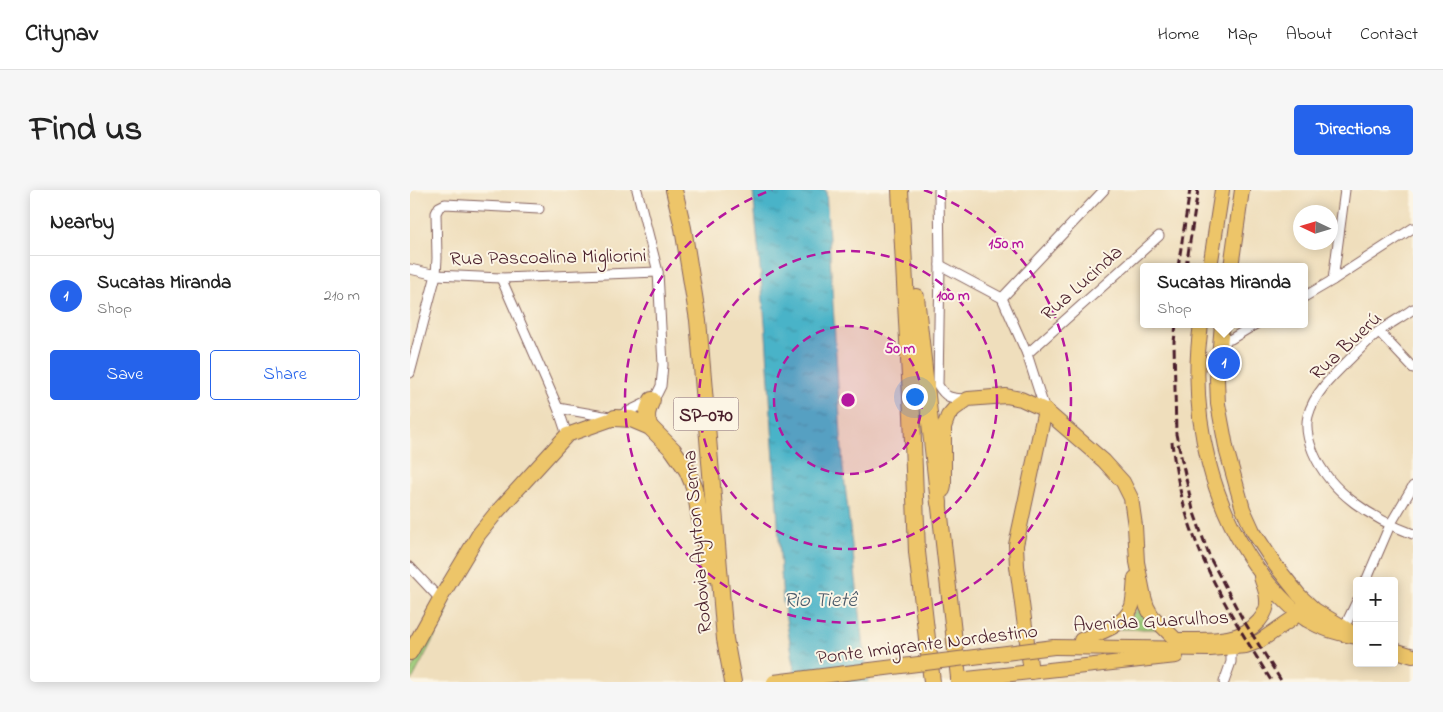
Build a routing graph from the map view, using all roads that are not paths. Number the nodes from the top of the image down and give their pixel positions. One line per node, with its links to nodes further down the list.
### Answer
1 (637, 190): 17 (street)
2 (674, 190): 55 (highway, Rodovia Ayrton Senna / SP-070)
3 (900, 190): 12 (highway)
4 (939, 190): 15 (street)
5 (1104, 190): 22 (street)
6 (1222, 190): 13 (main road)
7 (1242, 190): 14 (main road)
8 (1345, 190): 20 (street)
9 (539, 209): 18 (street)
10 (1413, 228): 20 (street)
11 (1159, 236): 29 (street, Rua Lucinda)
12 (903, 247): 42 (highway); 65 (highway)
13 (1211, 263)
14 (1232, 263)
15 (940, 265): 22 (street); 34 (street)
16 (410, 269): 18 (street, Rua Pascoalina Migliorini)
17 (658, 272): 19 (street, Rua Pascoalina Migliorini); 35 (street)
18 (436, 275): 19 (street, Rua Pascoalina Migliorini); 31 (street)
19 (501, 278): 36 (street)
20 (1333, 280): 21 (street)
21 (1308, 295)
22 (1002, 298): 29 (street)
23 (1413, 309): 27 (street, Rua Buerú)
24 (1222, 328): 28 (main road)
25 (1249, 328): 28 (street)
26 (1201, 330): 28 (main road); 32 (main road)
27 (1379, 332): 30 (street); 43 (street, Rua Buerú)
28 (1220, 342): 33 (main road)
29 (1027, 354): 37 (street)
30 (1413, 368)
31 (410, 373)
32 (1198, 392): 33 (main road); 47 (main road)
33 (1217, 393): 50 (main road)
34 (968, 398): 37 (main road); 42 (main road)
35 (652, 400): 38 (street); 39 (highway)
36 (558, 408): 38 (street); 40 (street)
37 (1045, 410): 45 (main road); 64 (main road)
38 (615, 418): 39 (highway); 40 (main road)
39 (650, 427): 55 (highway)
40 (567, 435): 49 (main road)
41 (1413, 486): 43 (street)
42 (939, 503): 66 (highway)
43 (1390, 525): 44 (street, Rua Buerú); 48 (street)
44 (1413, 534)
45 (1137, 562): 56 (main road); 57 (main road)
46 (410, 567): 49 (street)
47 (1259, 572): 50 (main road); 57 (main road, Avenida Guarulhos)
48 (1368, 577)
49 (440, 599): 62 (main road)
50 (1302, 607): 52 (main road); 53 (main road); 54 (main road, Avenida Guarulhos)
51 (1353, 610): 53 (street)
52 (1322, 627): 53 (main road); 54 (main road)
53 (1343, 631)
54 (1273, 632): 59 (main road, Avenida Guarulhos)
55 (725, 639): 67 (highway, Rodovia Ayrton Senna / SP-070)
56 (1081, 640): 57 (main road, Avenida Guarulhos); 58 (main road, Avenida Guarulhos)
57 (1176, 640)
58 (1054, 647): 60 (main road, Avenida Guarulhos); 68 (main road, Ponte Imigrante Nordestino, bridge)
59 (1231, 648): 60 (main road, Avenida Guarulhos); 69 (street)
60 (1210, 649): 64 (main road, Avenida Guarulhos)
61 (1398, 651): 63 (main road)
62 (410, 653)
63 (1413, 656)
64 (1031, 672): 66 (main road, Avenida Guarulhos)
65 (931, 678)
66 (958, 681)
67 (733, 682)
68 (774, 682)
69 (1224, 682)

